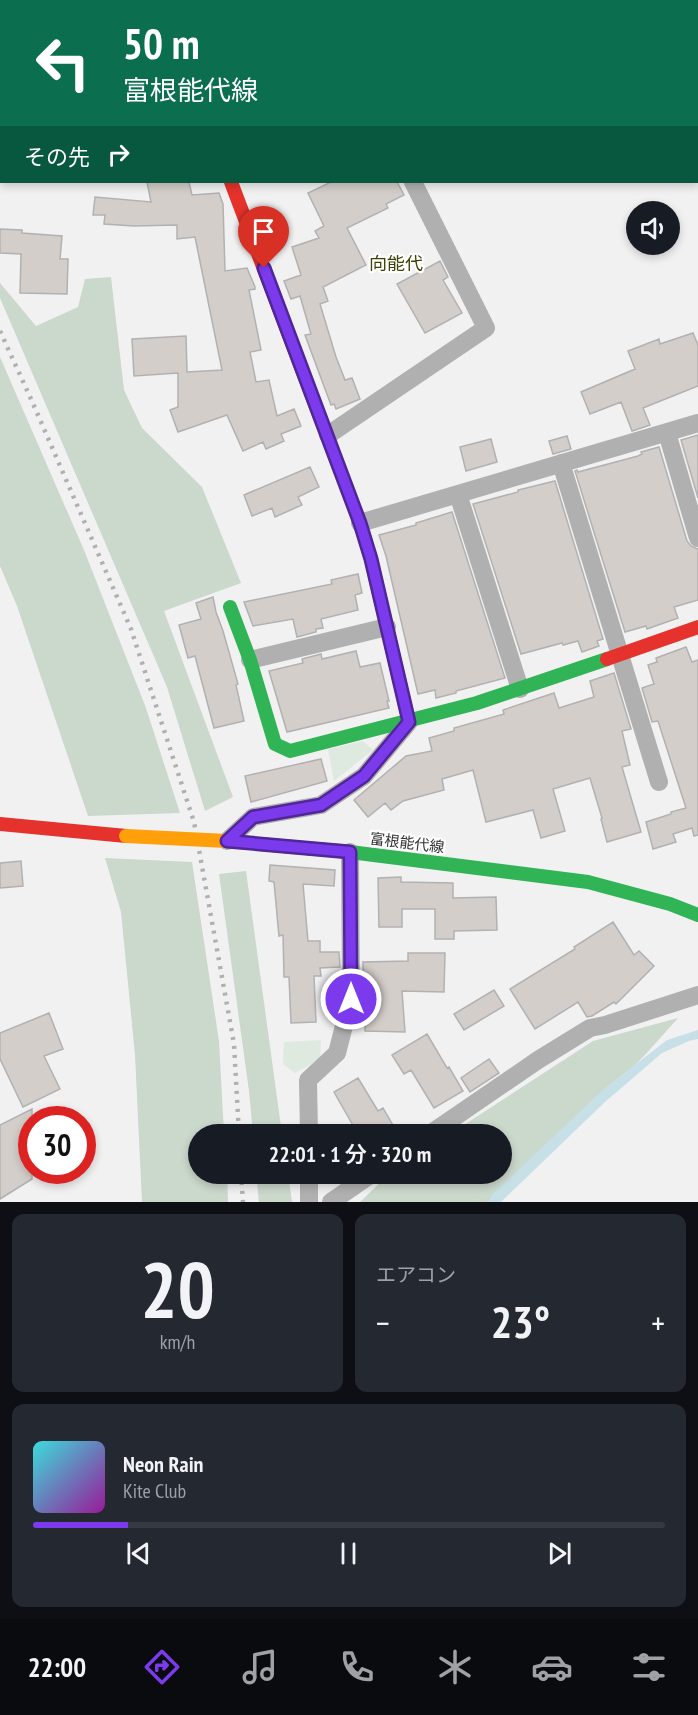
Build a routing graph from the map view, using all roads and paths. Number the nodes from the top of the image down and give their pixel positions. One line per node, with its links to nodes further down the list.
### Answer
1 (231, 183): 5 (street)
2 (414, 183): 5 (street)
3 (698, 423): 4 (street)
4 (667, 432): 6 (street); 9 (street)
5 (328, 435): 8 (street)
6 (561, 463): 7 (street); 13 (street)
7 (458, 494): 8 (street); 15 (street)
8 (360, 523): 11 (street)
9 (698, 538)
10 (230, 607): 14 (street)
11 (387, 627): 14 (street); 16 (street)
12 (698, 627): 13 (street)
13 (620, 656): 15 (street); 17 (street)
14 (250, 660): 16 (street)
15 (520, 689): 16 (street)
16 (409, 722): 19 (street)
17 (659, 782)
18 (0, 824): 19 (street, 富根能代線, bridge)
19 (227, 841): 20 (street, 富根能代線)
20 (350, 852): 21 (street, 富根能代線); 23 (street)
21 (698, 915)
22 (698, 995): 24 (street)
23 (309, 1124)
24 (444, 1124)
25 (309, 1184): 27 (street)
26 (357, 1184): 28 (street)
27 (309, 1202)
28 (330, 1202)

